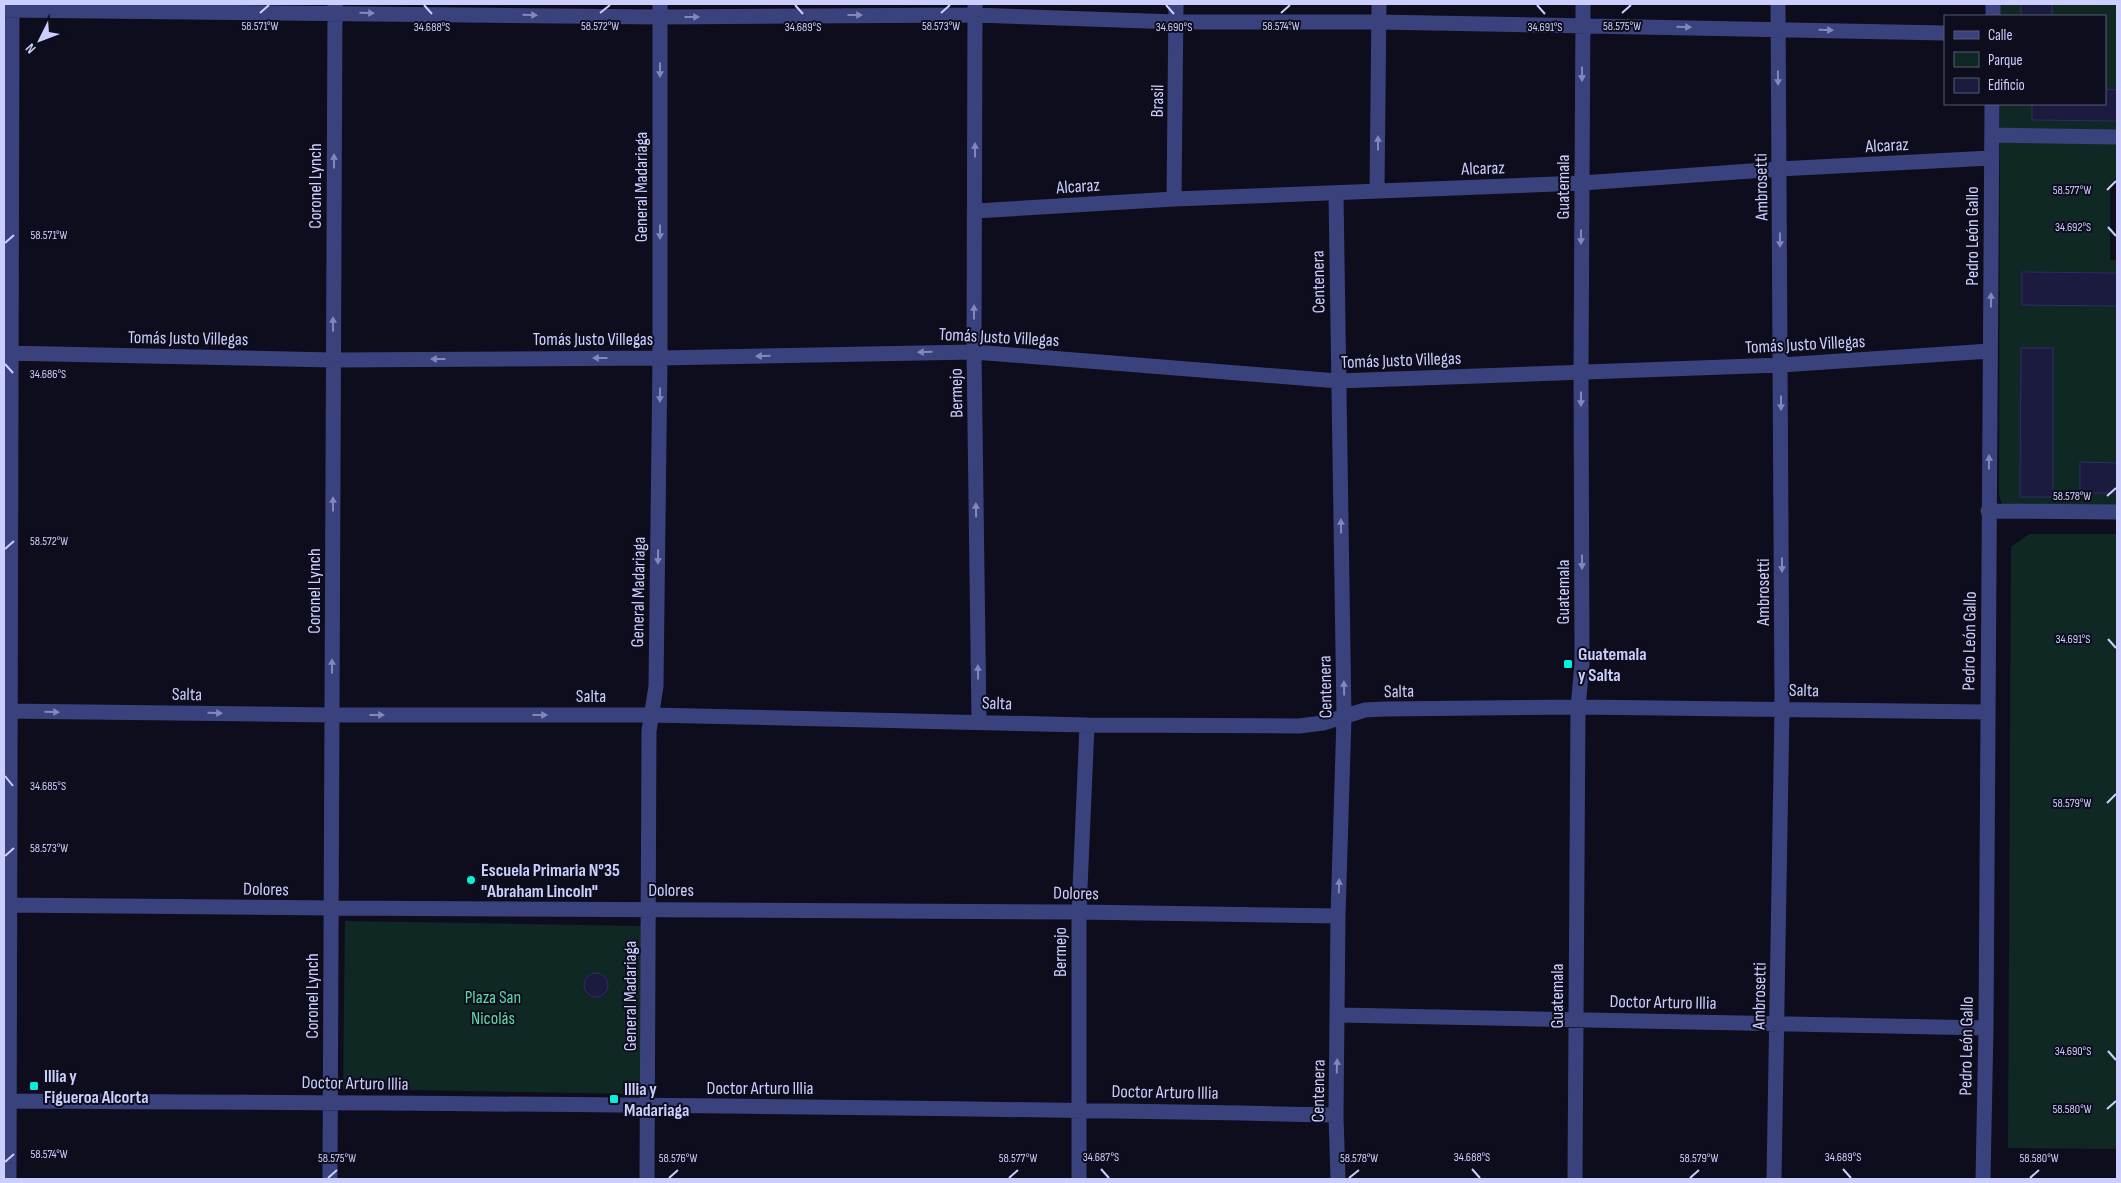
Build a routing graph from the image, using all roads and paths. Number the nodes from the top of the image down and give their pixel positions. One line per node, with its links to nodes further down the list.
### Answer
1 (1176, 4): 9 (street, Brasil)
2 (1379, 4): 10 (street)
3 (1583, 4): 11 (street, Guatemala)
4 (1778, 4): 12 (street, Ambrosetti)
5 (9, 8): 6 (street); 26 (street)
6 (335, 8): 8 (street, one-way to 8); 28 (street, Coronel Lynch, one-way to 6)
7 (975, 9): 8 (street, one-way to 7); 9 (street); 23 (street, Bermejo, one-way to 7)
8 (660, 10): 27 (street, General Madariaga, one-way to 27)
9 (1176, 22): 10 (street); 22 (street, Brasil)
10 (1378, 22): 11 (street); 20 (street, one-way to 10)
11 (1583, 26): 12 (street, one-way to 12); 19 (street, Guatemala, one-way to 19)
12 (1778, 29): 13 (street, one-way to 13); 18 (street, Ambrosetti, one-way to 18)
13 (1944, 33)
14 (1992, 105): 15 (street, Pedro León Gallo)
15 (1992, 135): 16 (street); 17 (street, Pedro León Gallo)
16 (2117, 138)
17 (1992, 158): 18 (street, Alcaraz); 24 (street, Pedro León Gallo, one-way to 17)
18 (1779, 169): 19 (street, Alcaraz); 29 (street, Ambrosetti, one-way to 29)
19 (1582, 183): 20 (street, Alcaraz); 30 (street, Guatemala, one-way to 30)
20 (1377, 192): 21 (street, Alcaraz)
21 (1336, 194): 22 (street, Alcaraz); 31 (street, Centenera)
22 (1174, 198): 23 (street, Alcaraz)
23 (975, 211): 25 (street, Bermejo, one-way to 23)
24 (1990, 350): 29 (street, Tomás Justo Villegas); 32 (street, Pedro León Gallo, one-way to 24)
25 (974, 352): 27 (street, Tomás Justo Villegas, one-way to 27); 31 (street, Tomás Justo Villegas); 41 (street, Bermejo, one-way to 25)
26 (8, 353): 28 (street, Tomás Justo Villegas); 36 (street)
27 (660, 358): 28 (street, Tomás Justo Villegas, one-way to 28); 39 (street, General Madariaga, one-way to 39)
28 (333, 360): 38 (street, Coronel Lynch, one-way to 28)
29 (1781, 366): 30 (street, Tomás Justo Villegas); 35 (street, Ambrosetti, one-way to 35)
30 (1581, 372): 31 (street, Tomás Justo Villegas); 34 (street, Guatemala, one-way to 34)
31 (1338, 381): 40 (street, Centenera, one-way to 31)
32 (1988, 511): 33 (street); 37 (street, Pedro León Gallo)
33 (2117, 512)
34 (1578, 707): 35 (street, Salta); 40 (street, Salta); 49 (street, Guatemala)
35 (1782, 709): 37 (street, Salta); 50 (street, Ambrosetti)
36 (8, 711): 38 (street, Salta, one-way to 38); 43 (street)
37 (1987, 712): 51 (street, Pedro León Gallo)
38 (332, 715): 39 (street, Salta, one-way to 39); 44 (street, Coronel Lynch)
39 (650, 715): 41 (street, Salta); 45 (street, General Madariaga)
40 (1344, 717): 42 (street, Salta); 47 (street, Centenera, one-way to 40)
41 (978, 721): 42 (street, Salta)
42 (1088, 725): 46 (street, Bermejo)
43 (7, 904): 44 (street, Dolores); 52 (street)
44 (331, 908): 45 (street, Dolores); 53 (street, Coronel Lynch)
45 (648, 909): 46 (street, Dolores); 54 (street, General Madariaga)
46 (1079, 912): 47 (street, Dolores); 55 (street, Bermejo)
47 (1338, 916): 48 (street, Centenera)
48 (1339, 1015): 49 (street, Doctor Arturo Illia); 56 (street, Centenera, one-way to 48)
49 (1576, 1019): 50 (street, Doctor Arturo Illia); 62 (street, Guatemala)
50 (1778, 1023): 51 (street, Doctor Arturo Illia); 63 (street, Ambrosetti)
51 (1986, 1028): 64 (street, Pedro León Gallo)
52 (7, 1101): 53 (street, Doctor Arturo Illia); 57 (street)
53 (330, 1101): 54 (street, Doctor Arturo Illia); 58 (street, Coronel Lynch)
54 (648, 1106): 55 (street, Doctor Arturo Illia); 59 (street, General Madariaga)
55 (1080, 1109): 56 (street, Doctor Arturo Illia); 60 (street, Bermejo)
56 (1336, 1115): 61 (street, Centenera)
57 (10, 1179)
58 (330, 1179)
59 (647, 1179)
60 (1079, 1179)
61 (1338, 1179)
62 (1574, 1179)
63 (1774, 1179)
64 (1983, 1179)

